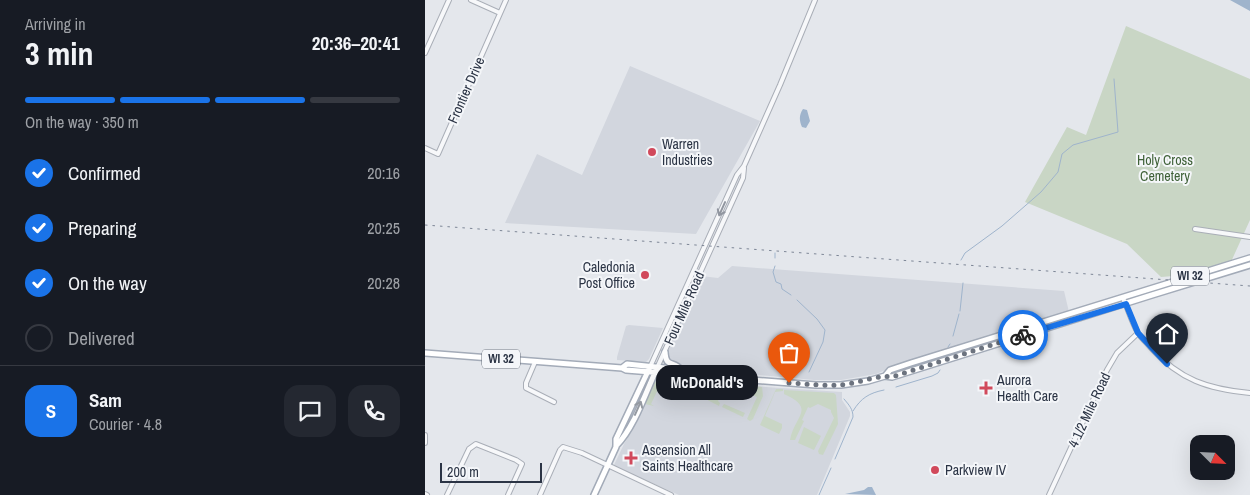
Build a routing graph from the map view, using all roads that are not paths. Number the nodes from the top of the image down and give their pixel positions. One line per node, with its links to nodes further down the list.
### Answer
1 (449, 0): 6 (street)
2 (471, 0): 5 (street)
3 (506, 0): 5 (street)
4 (815, 0): 8 (street, Four Mile Road)
5 (500, 13): 7 (street, Frontier Drive)
6 (425, 53)
7 (425, 148)
8 (744, 166): 16 (street, Four Mile Road); 20 (street, Four Mile Road, one-way to 20)
9 (1195, 229): 10 (street)
10 (1250, 236)
11 (1250, 258): 13 (main road, WI 32)
12 (1250, 265): 14 (main road, WI 32)
13 (1123, 298): 14 (street); 25 (main road, WI 32)
14 (1126, 304): 15 (street); 25 (main road, WI 32)
15 (1138, 333): 27 (street); 38 (street, 4 1/2 Mile Road)
16 (665, 352): 21 (main road); 23 (street, Four Mile Road)
17 (425, 353): 18 (main road, WI 32)
18 (535, 362): 19 (main road, WI 32); 28 (street)
19 (622, 368): 20 (main road, WI 32); 22 (main road, WI 32)
20 (649, 370): 22 (main road, WI 32); 23 (main road, WI 32); 26 (main road, Four Mile Road)
21 (681, 370): 23 (main road, WI 32); 24 (main road, WI 32)
22 (634, 371): 26 (main road)
23 (656, 371): 24 (main road, WI 32); 31 (main road, Four Mile Road, one-way to 23)
24 (703, 376): 25 (main road, WI 32)
25 (885, 376)
26 (642, 385): 31 (main road, Four Mile Road)
27 (1250, 392)
28 (554, 402)
29 (425, 435): 30 (street)
30 (425, 443)
31 (616, 447): 32 (main road, Four Mile Road)
32 (607, 466): 35 (street); 36 (main road, Four Mile Road); 37 (street)
33 (447, 495): 34 (street)
34 (508, 495)
35 (540, 495)
36 (594, 495)
37 (671, 495)
38 (1049, 495)

